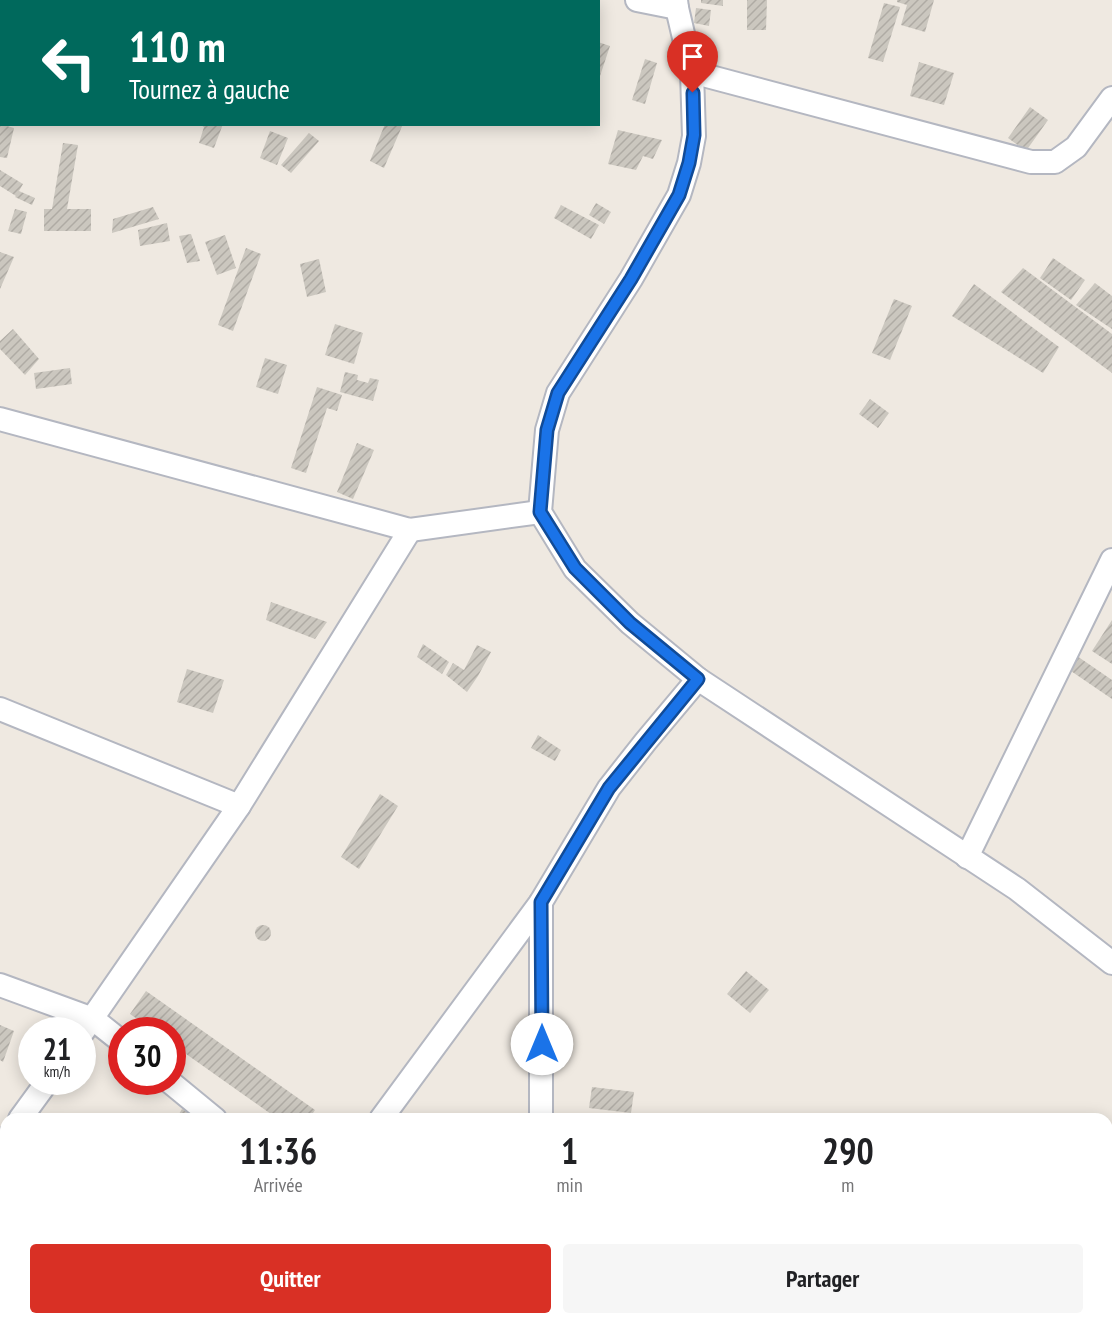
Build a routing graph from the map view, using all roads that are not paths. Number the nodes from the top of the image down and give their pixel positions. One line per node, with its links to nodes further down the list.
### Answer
1 (637, 0): 2 (street)
2 (676, 4): 3 (street)
3 (692, 72): 4 (street); 6 (street)
4 (1112, 98)
5 (0, 419): 7 (street)
6 (540, 512): 7 (street); 9 (street)
7 (410, 530): 11 (street)
8 (1112, 560): 12 (street)
9 (698, 679): 12 (street); 13 (street)
10 (0, 709): 11 (street)
11 (239, 806): 17 (street)
12 (967, 857): 14 (street)
13 (541, 902): 22 (street); 23 (street)
14 (1112, 963)
15 (0, 985): 16 (street)
16 (69, 1017)
17 (94, 1017)
18 (38, 1095): 20 (street)
19 (186, 1095): 21 (street)
20 (24, 1113)
21 (208, 1113)
22 (385, 1113)
23 (541, 1113)

